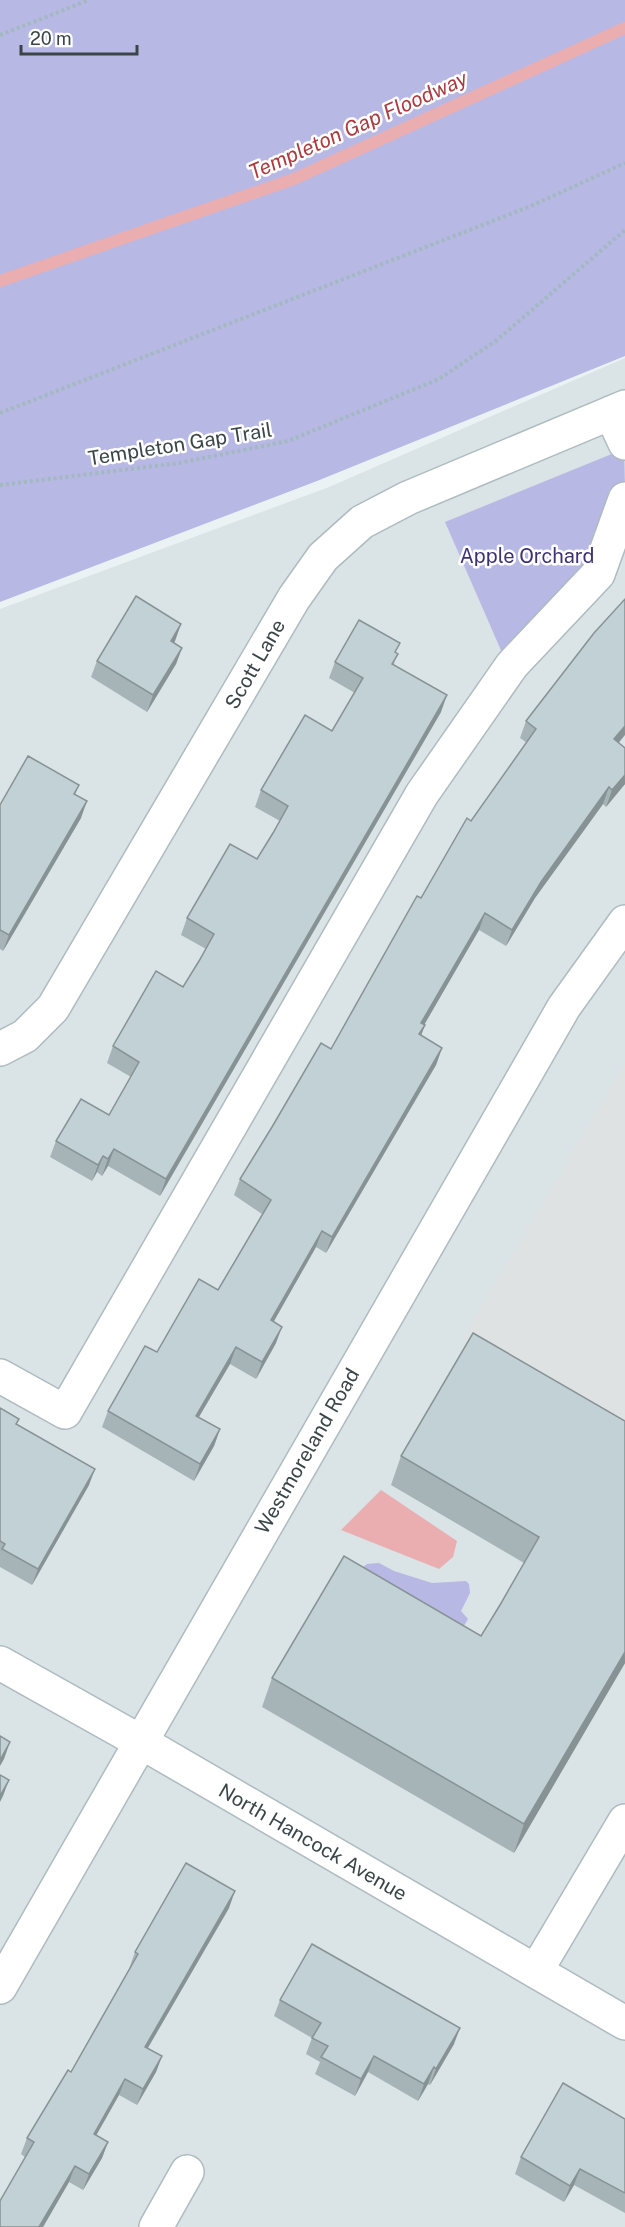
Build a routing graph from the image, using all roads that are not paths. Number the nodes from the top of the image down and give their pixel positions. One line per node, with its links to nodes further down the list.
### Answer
1 (618, 410): 2 (street); 5 (street, Scott Lane)
2 (625, 443)
3 (625, 499): 6 (street)
4 (625, 922): 8 (street, Westmoreland Road)
5 (0, 1049)
6 (0, 1376)
7 (0, 1663): 8 (street, North Hancock Avenue)
8 (141, 1742): 10 (street, North Hancock Avenue); 11 (street, Westmoreland Road)
9 (625, 1821): 10 (street)
10 (536, 1971): 12 (street, North Hancock Avenue)
11 (0, 1987)
12 (625, 2023)
13 (188, 2172): 14 (street)
14 (156, 2227)

